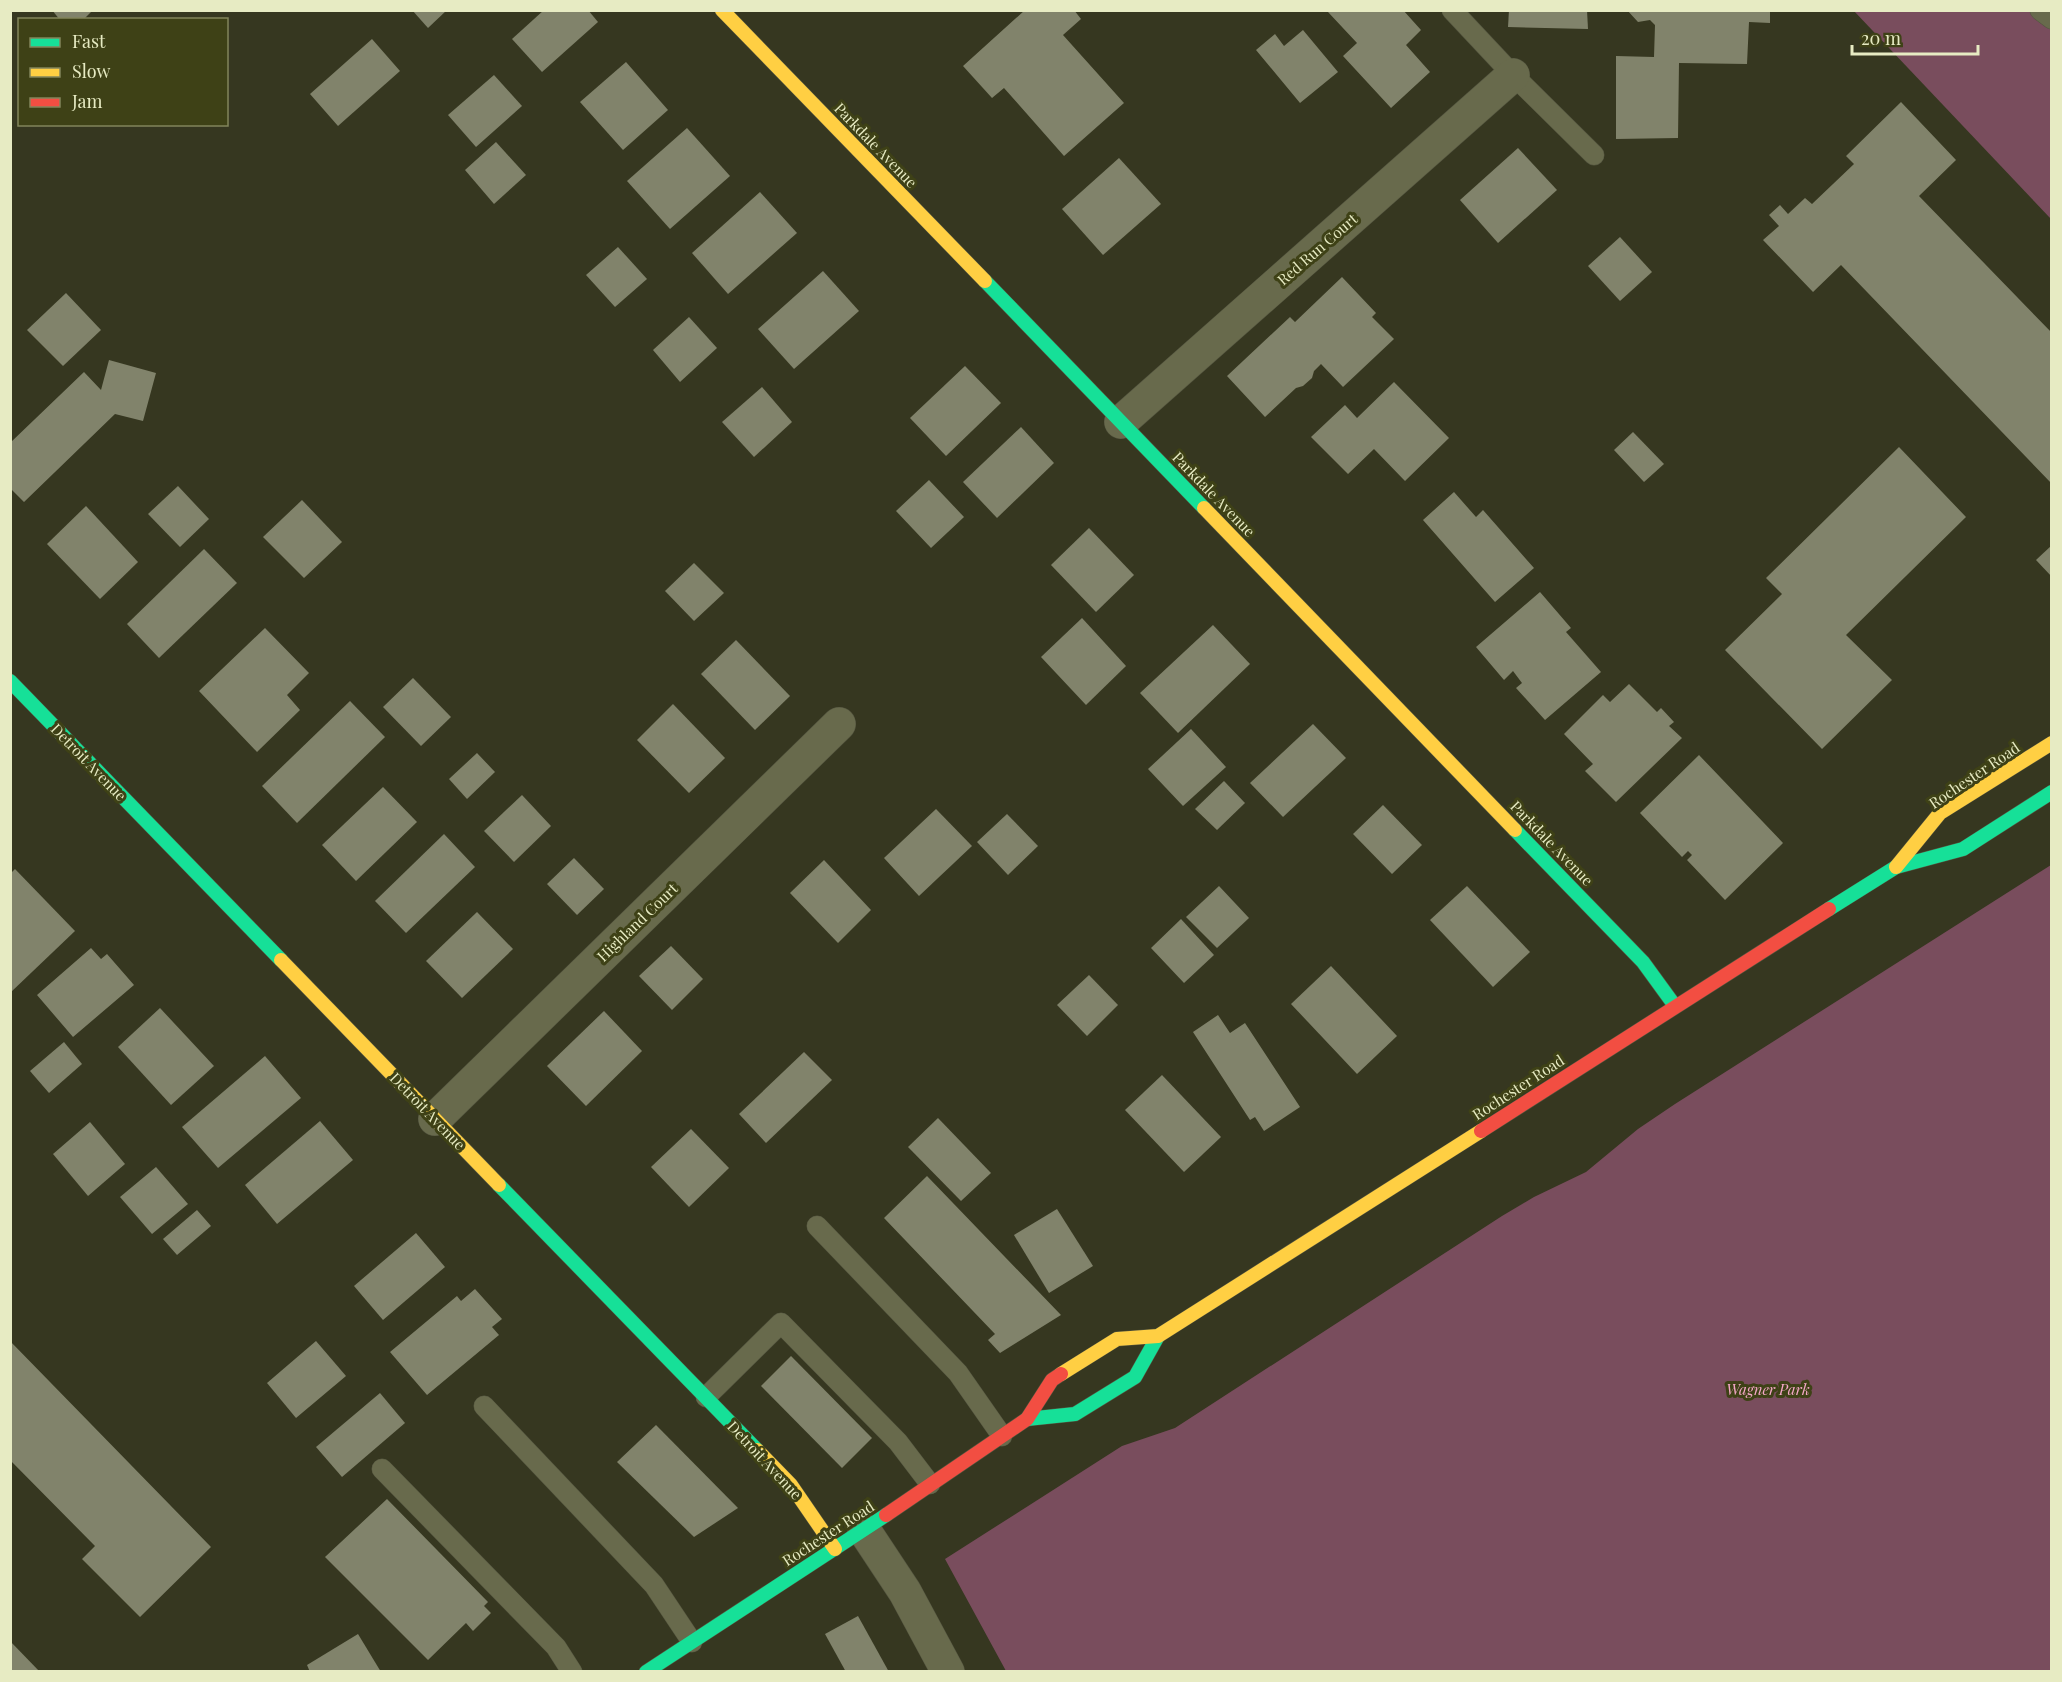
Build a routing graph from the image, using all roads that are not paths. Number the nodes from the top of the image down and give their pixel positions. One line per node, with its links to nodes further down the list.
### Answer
1 (722, 10): 7 (street, Parkdale Avenue)
2 (1452, 10): 5 (lane)
3 (2040, 10): 4 (lane)
4 (2052, 20)
5 (1514, 75): 6 (lane); 7 (street, Red Run Court)
6 (1594, 155)
7 (1121, 422): 13 (street, Parkdale Avenue)
8 (10, 681): 14 (street, Detroit Avenue)
9 (839, 724): 14 (street, Highland Court)
10 (2052, 743): 12 (street, Rochester Road)
11 (2052, 792): 12 (street, Rochester Road)
12 (1896, 867): 13 (street, Rochester Road)
13 (1676, 1006): 16 (street, Rochester Road)
14 (435, 1119): 17 (street, Detroit Avenue)
15 (817, 1226): 20 (lane)
16 (1158, 1336): 19 (street, Rochester Road); 19 (street, Rochester Road)
17 (706, 1397): 22 (lane); 24 (street, Detroit Avenue)
18 (484, 1406): 25 (lane)
19 (1027, 1419): 20 (street, Rochester Road)
20 (1002, 1436): 22 (street, Rochester Road)
21 (382, 1469): 26 (lane)
22 (930, 1484): 23 (street, Rochester Road)
23 (864, 1530): 24 (street, Rochester Road); 28 (street)
24 (835, 1549): 25 (street, Rochester Road)
25 (692, 1642): 27 (street, Rochester Road)
26 (572, 1671)
27 (646, 1671)
28 (948, 1671)

